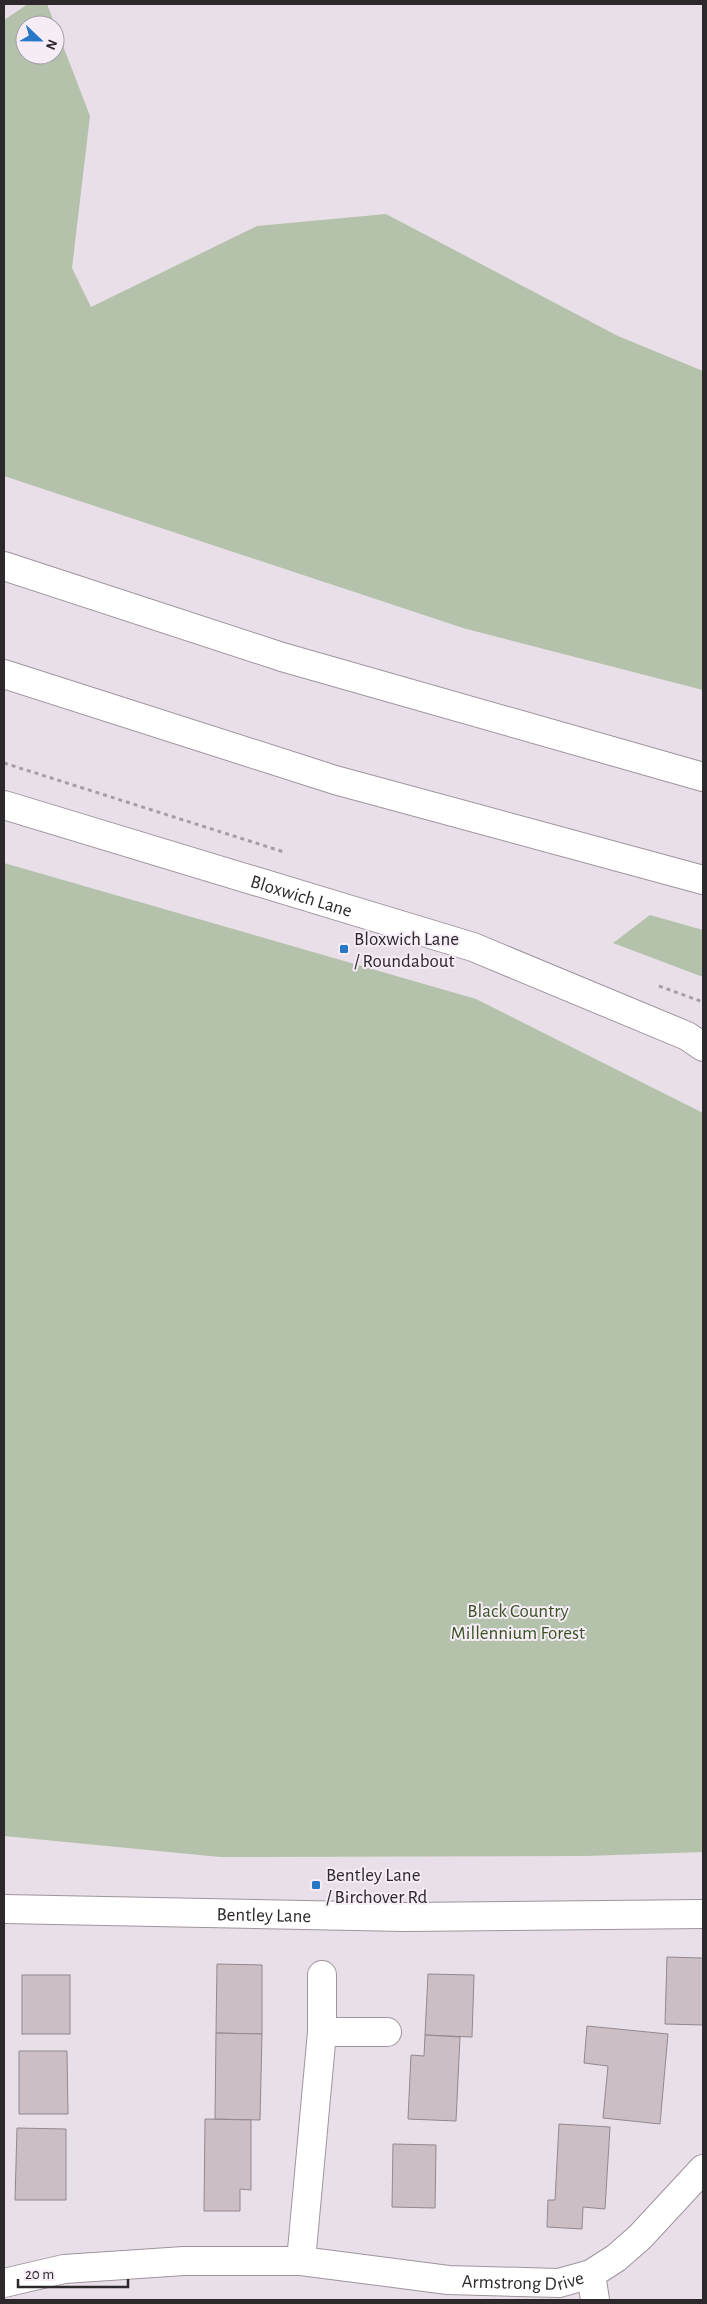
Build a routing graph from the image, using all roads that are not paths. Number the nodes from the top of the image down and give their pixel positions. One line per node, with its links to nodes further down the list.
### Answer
1 (4, 566): 3 (main road)
2 (4, 674): 5 (main road)
3 (703, 777)
4 (4, 805): 6 (main road, Bloxwich Lane)
5 (703, 880)
6 (703, 1047)
7 (4, 1909): 8 (main road, Bentley Lane)
8 (703, 1914)
9 (322, 1975): 10 (main road)
10 (322, 2032): 11 (main road); 13 (main road)
11 (387, 2032)
12 (703, 2169): 15 (main road, Armstrong Drive)
13 (301, 2261): 14 (main road, Armstrong Drive); 15 (main road, Armstrong Drive)
14 (4, 2283)
15 (593, 2287)

